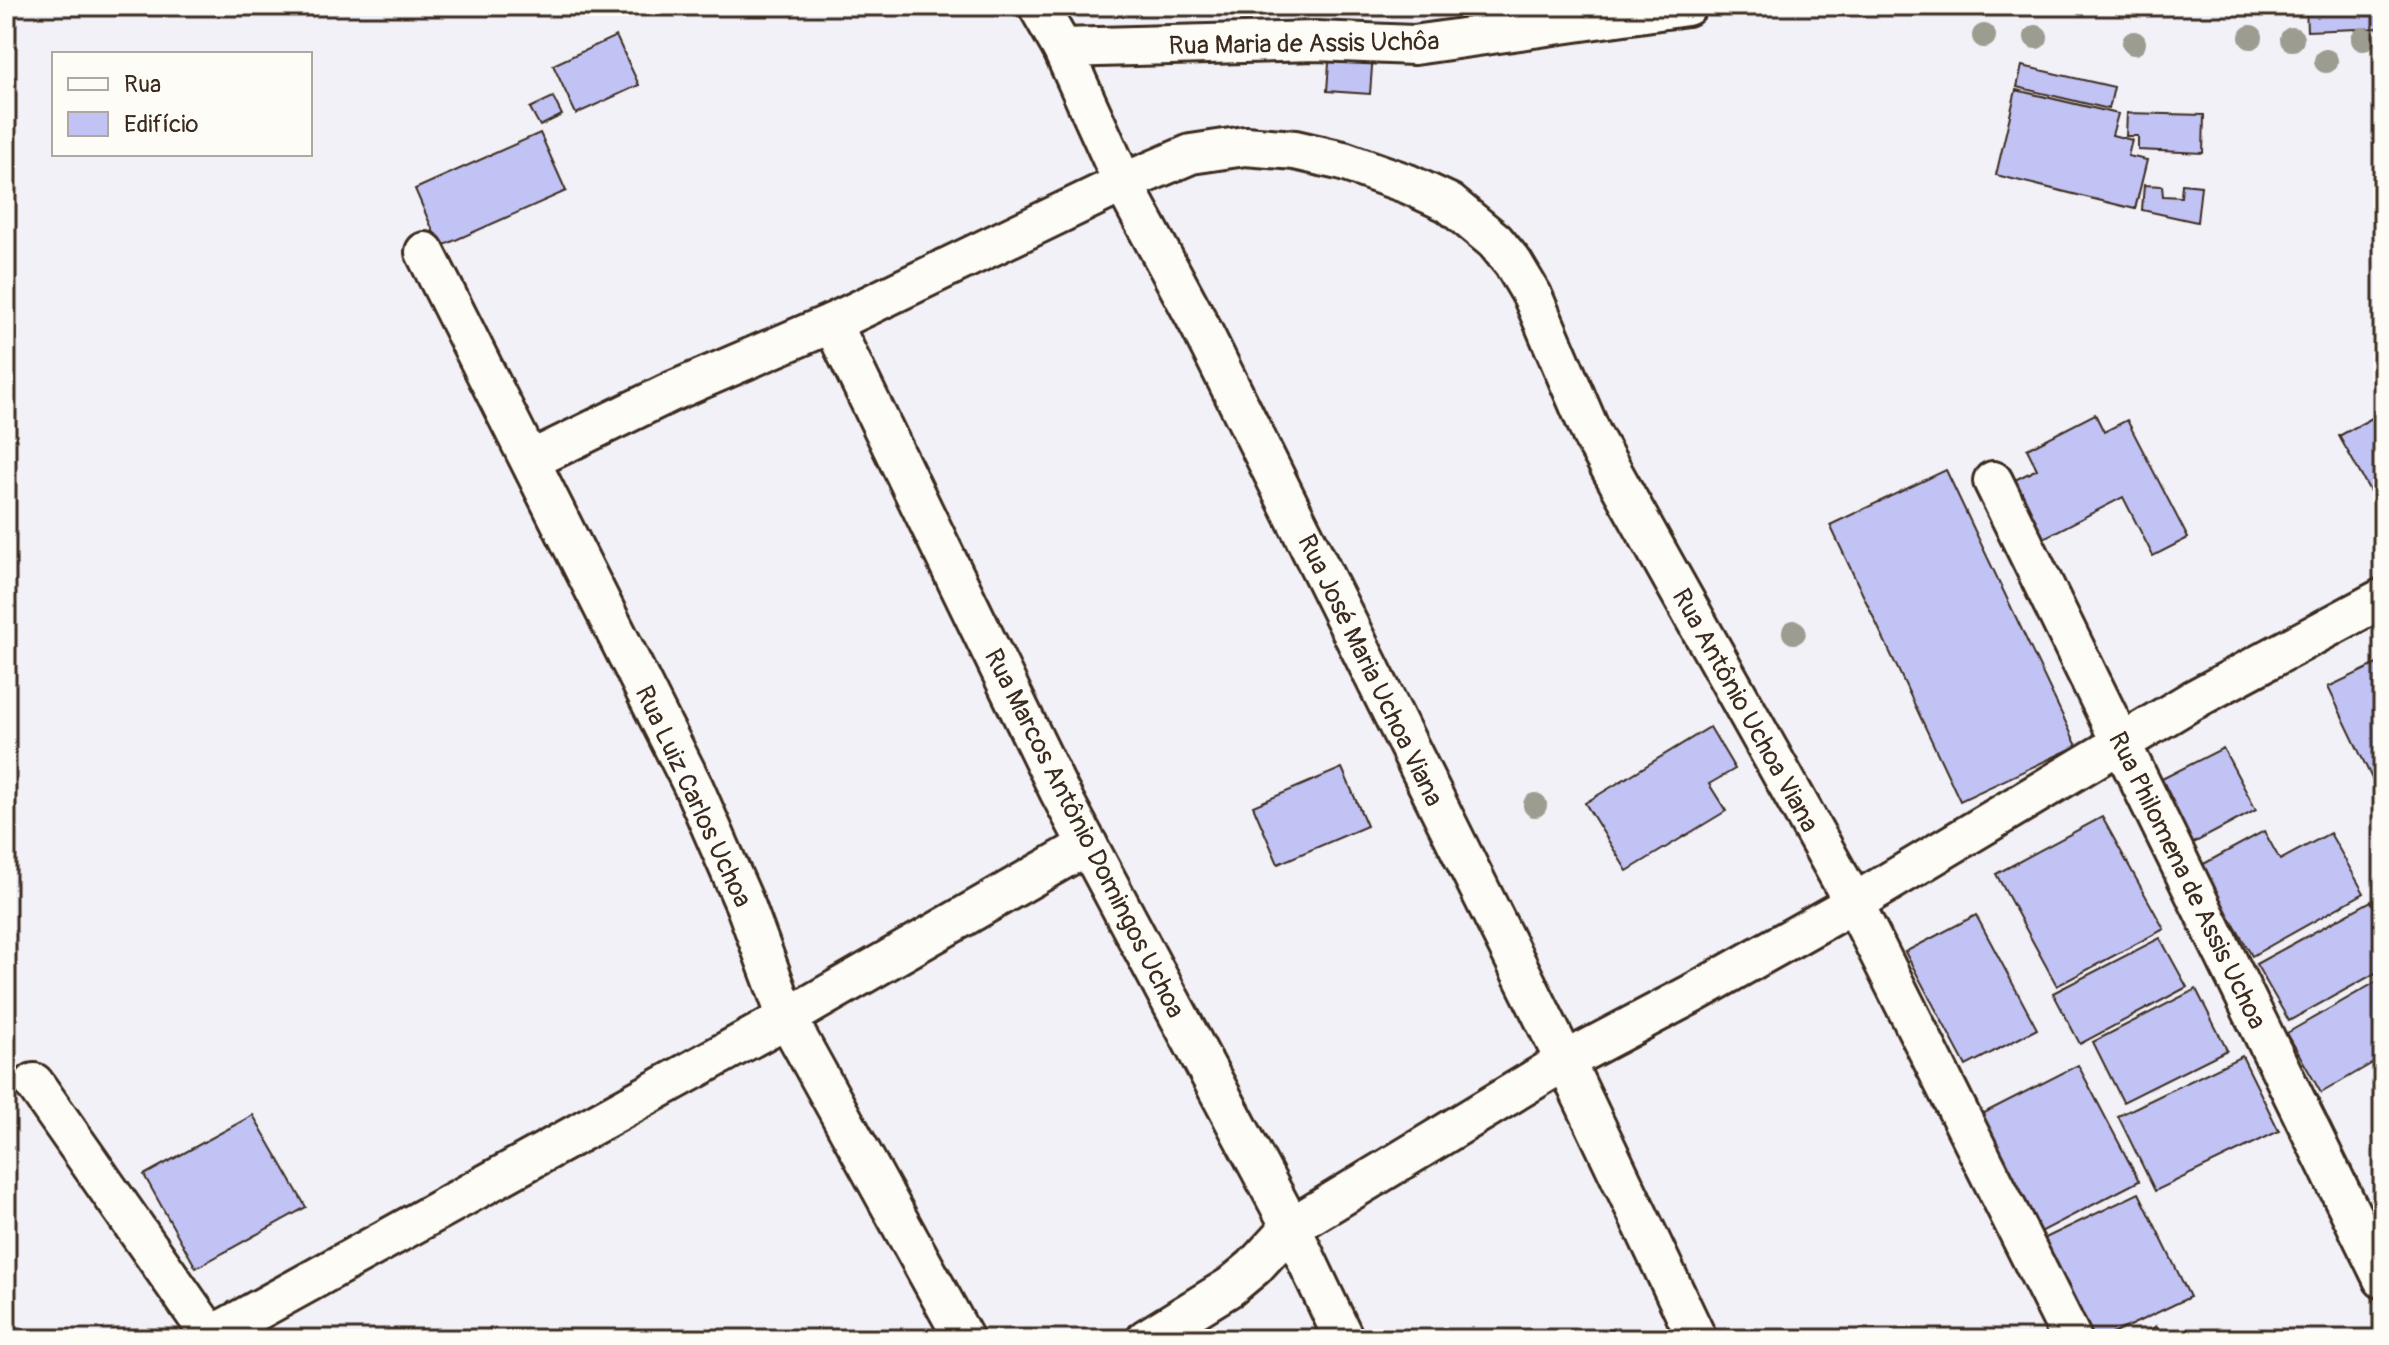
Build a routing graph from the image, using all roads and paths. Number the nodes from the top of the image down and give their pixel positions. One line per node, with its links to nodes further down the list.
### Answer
1 (1038, 6): 3 (street, Rua José Maria Uchoa Viana)
2 (1687, 6): 3 (street, Rua Maria de Assis Uchôa)
3 (1062, 48): 4 (street, Rua José Maria Uchoa Viana)
4 (1123, 183): 6 (street, Rua Antônio Uchoa Viana); 12 (street, Rua Antônio Uchoa Viana); 14 (street, Rua José Maria Uchoa Viana)
5 (425, 252): 7 (street, Rua Luiz Carlos Uchoa)
6 (832, 323): 7 (street, Rua Antônio Uchoa Viana); 11 (street, Rua Marcos Antônio Domingos Uchoa)
7 (531, 460): 13 (street, Rua Luiz Carlos Uchoa)
8 (1993, 481): 10 (street, Rua Philomena de Assis Uchoa)
9 (2383, 598): 10 (street)
10 (2121, 744): 12 (street); 17 (street, Rua Philomena de Assis Uchoa)
11 (1088, 845): 13 (street); 16 (street, Rua Marcos Antônio Domingos Uchoa)
12 (1854, 903): 14 (street); 23 (street, Rua Antônio Uchoa Viana)
13 (787, 1018): 18 (street); 19 (street, Rua Luiz Carlos Uchoa)
14 (1565, 1061): 16 (street); 22 (street, Rua José Maria Uchoa Viana)
15 (34, 1083): 18 (street)
16 (1291, 1227): 20 (street); 21 (street, Rua Marcos Antônio Domingos Uchoa)
17 (2383, 1279)
18 (212, 1337)
19 (964, 1339)
20 (1146, 1339)
21 (1344, 1339)
22 (1697, 1339)
23 (2072, 1339)

